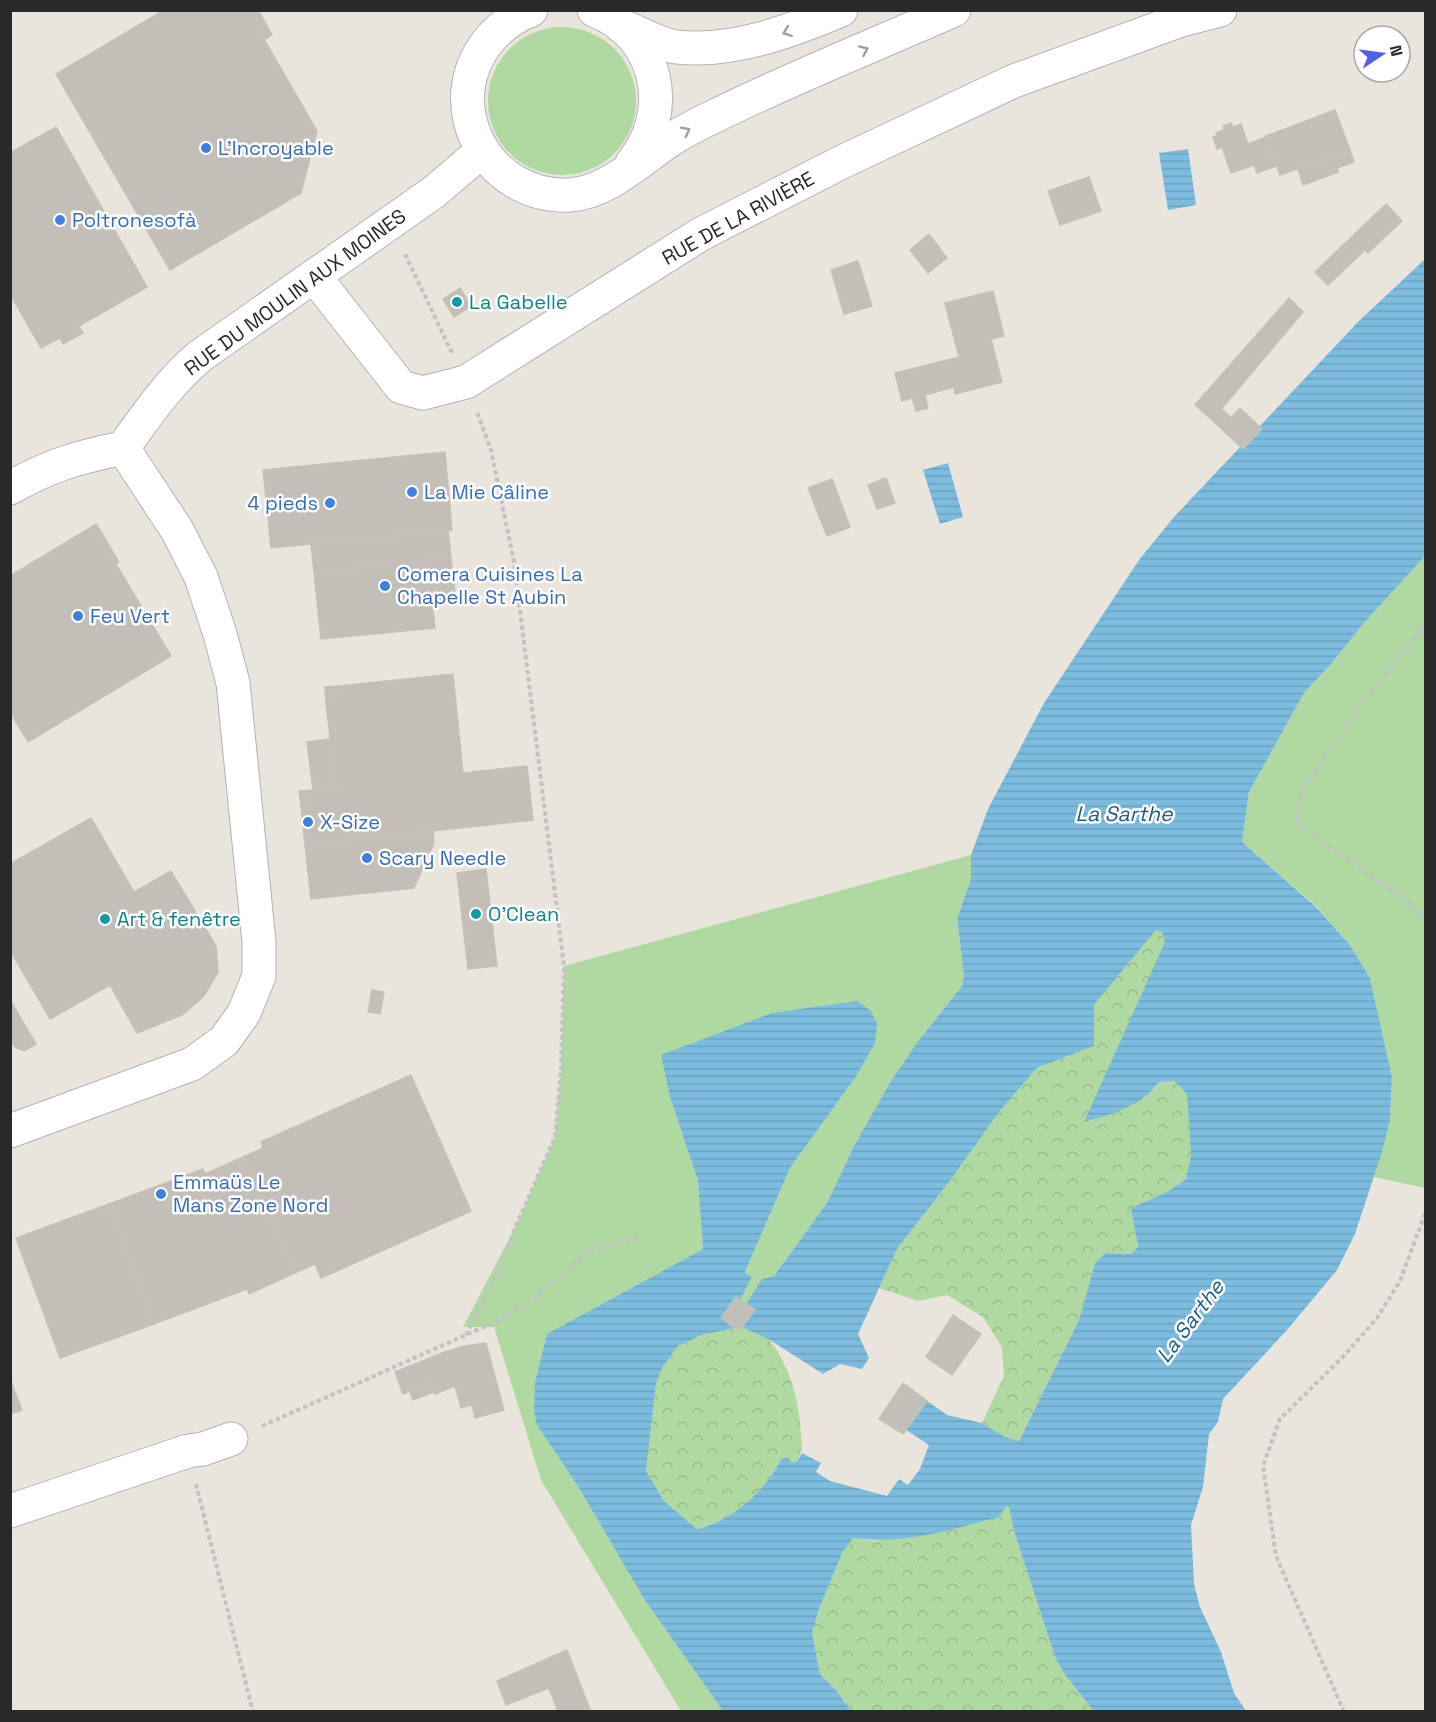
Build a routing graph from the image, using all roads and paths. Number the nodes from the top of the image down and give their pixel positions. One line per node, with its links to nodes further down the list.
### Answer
1 (494, 10): 7 (street)
2 (531, 10): 7 (street)
3 (841, 10): 6 (street, one-way to 6)
4 (954, 10): 9 (street, one-way to 4)
5 (1220, 10): 12 (street, RUE DE LA RIVIÈRE)
6 (608, 18): 9 (street)
7 (484, 45): 8 (street)
8 (482, 151): 9 (street); 10 (street, RUE DU MOULIN AUX MOINES)
9 (620, 175)
10 (390, 223): 11 (street, RUE DU MOULIN AUX MOINES); 12 (path)
11 (314, 276): 12 (street, RUE DE LA RIVIÈRE); 13 (street, RUE DU MOULIN AUX MOINES)
12 (466, 382): 20 (path)
13 (123, 448): 14 (street); 17 (street)
14 (10, 488)
15 (1425, 625): 16 (path)
16 (1425, 918)
17 (10, 1131)
18 (1425, 1211): 25 (path)
19 (643, 1237): 20 (path)
20 (466, 1335): 21 (path)
21 (231, 1439): 22 (street)
22 (188, 1451): 23 (street); 24 (path)
23 (10, 1511)
24 (253, 1712)
25 (1344, 1712)

